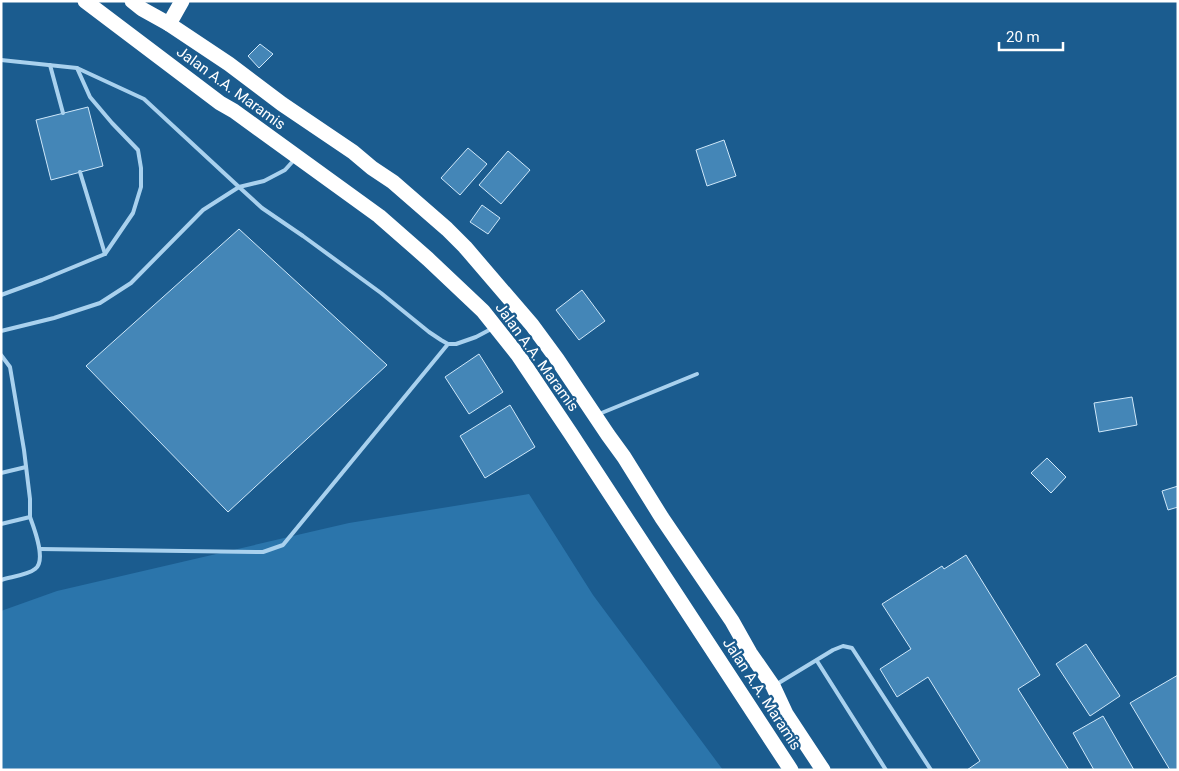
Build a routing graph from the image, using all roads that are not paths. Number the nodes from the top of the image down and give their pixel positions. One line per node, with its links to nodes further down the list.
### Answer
1 (85, 1): 9 (highway, Jalan A.A. Maramis)
2 (132, 1): 4 (highway)
3 (182, 1): 4 (highway)
4 (169, 24): 19 (highway)
5 (1, 60): 6 (lane)
6 (50, 65): 7 (lane); 8 (lane)
7 (77, 68): 11 (lane); 12 (lane)
8 (63, 113)
9 (296, 156): 11 (lane); 14 (highway, Jalan A.A. Maramis)
10 (80, 172): 12 (lane)
11 (238, 187): 15 (lane); 16 (lane)
12 (105, 254): 13 (lane)
13 (1, 295)
14 (495, 327): 16 (lane); 28 (highway, Jalan A.A. Maramis)
15 (1, 331)
16 (448, 344): 24 (lane)
17 (1, 355): 20 (lane)
18 (698, 374): 19 (lane)
19 (595, 416): 27 (highway)
20 (26, 467): 21 (lane); 22 (lane)
21 (1, 473)
22 (30, 517): 23 (lane); 24 (lane)
23 (1, 524)
24 (40, 549): 25 (lane)
25 (1, 580)
26 (817, 661): 27 (lane); 30 (lane); 31 (lane)
27 (773, 686): 29 (highway)
28 (791, 770)
29 (823, 770)
30 (886, 770)
31 (931, 770)

